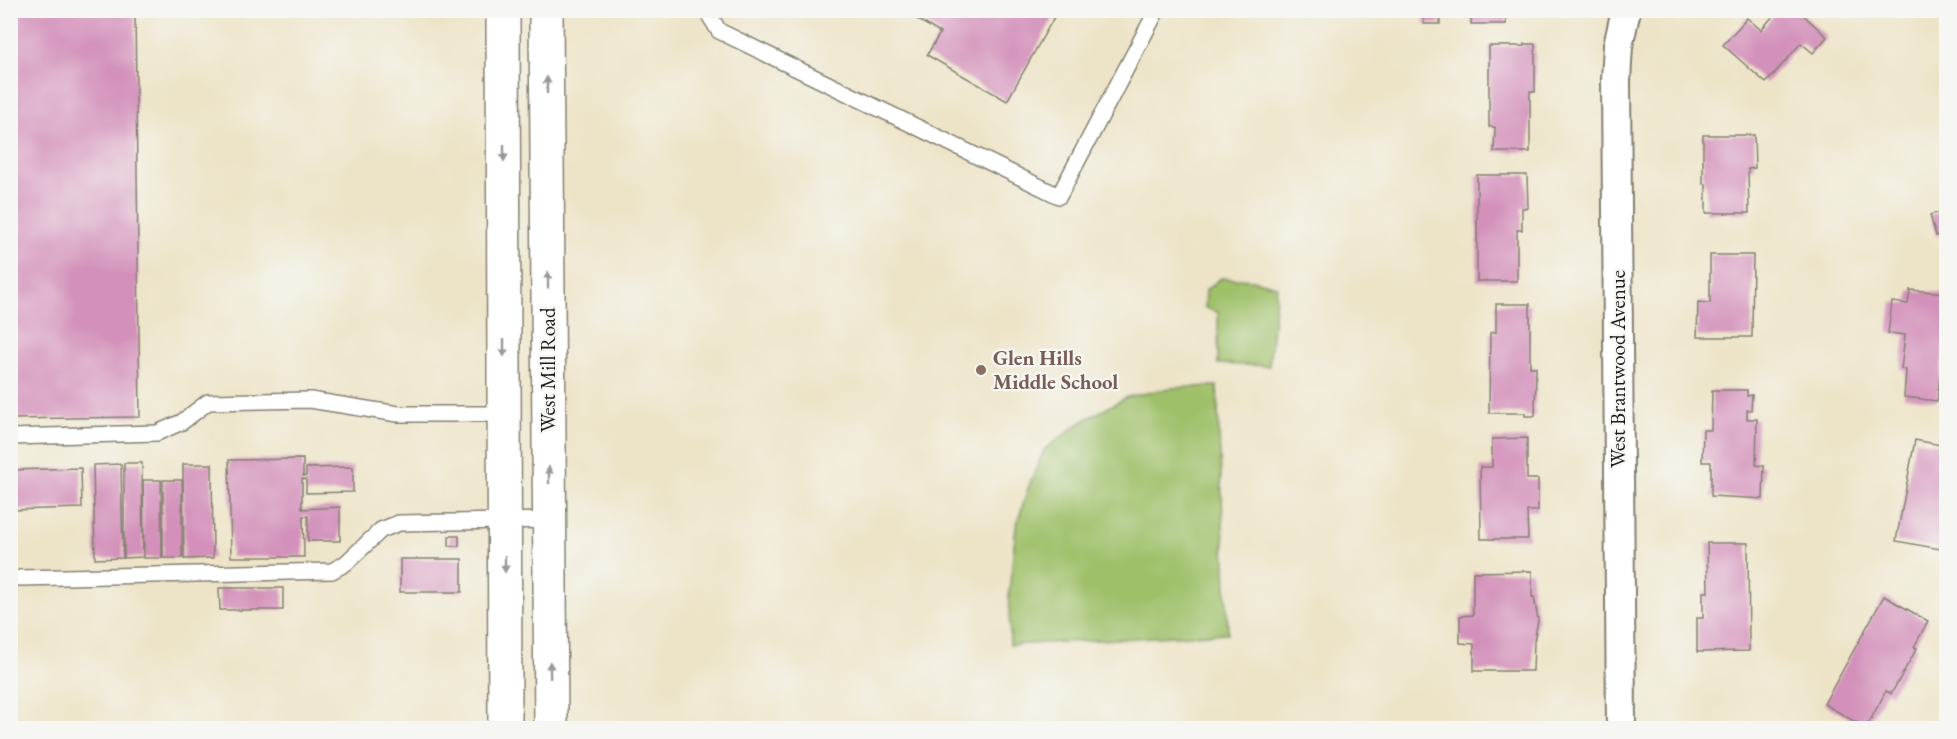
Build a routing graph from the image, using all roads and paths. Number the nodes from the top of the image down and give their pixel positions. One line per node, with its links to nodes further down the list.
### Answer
1 (503, 10): 6 (main road, West Mill Road, one-way to 6)
2 (546, 10): 8 (main road, West Mill Road, one-way to 2)
3 (706, 10): 4 (lane)
4 (1157, 10)
5 (1626, 10): 13 (street, West Brantwood Avenue)
6 (504, 414): 7 (lane); 9 (main road, West Mill Road)
7 (10, 437)
8 (549, 520): 9 (lane); 12 (main road, West Mill Road, one-way to 8)
9 (505, 521): 10 (lane); 11 (main road, West Mill Road, one-way to 11)
10 (20, 578)
11 (505, 729)
12 (551, 729)
13 (1621, 729)

